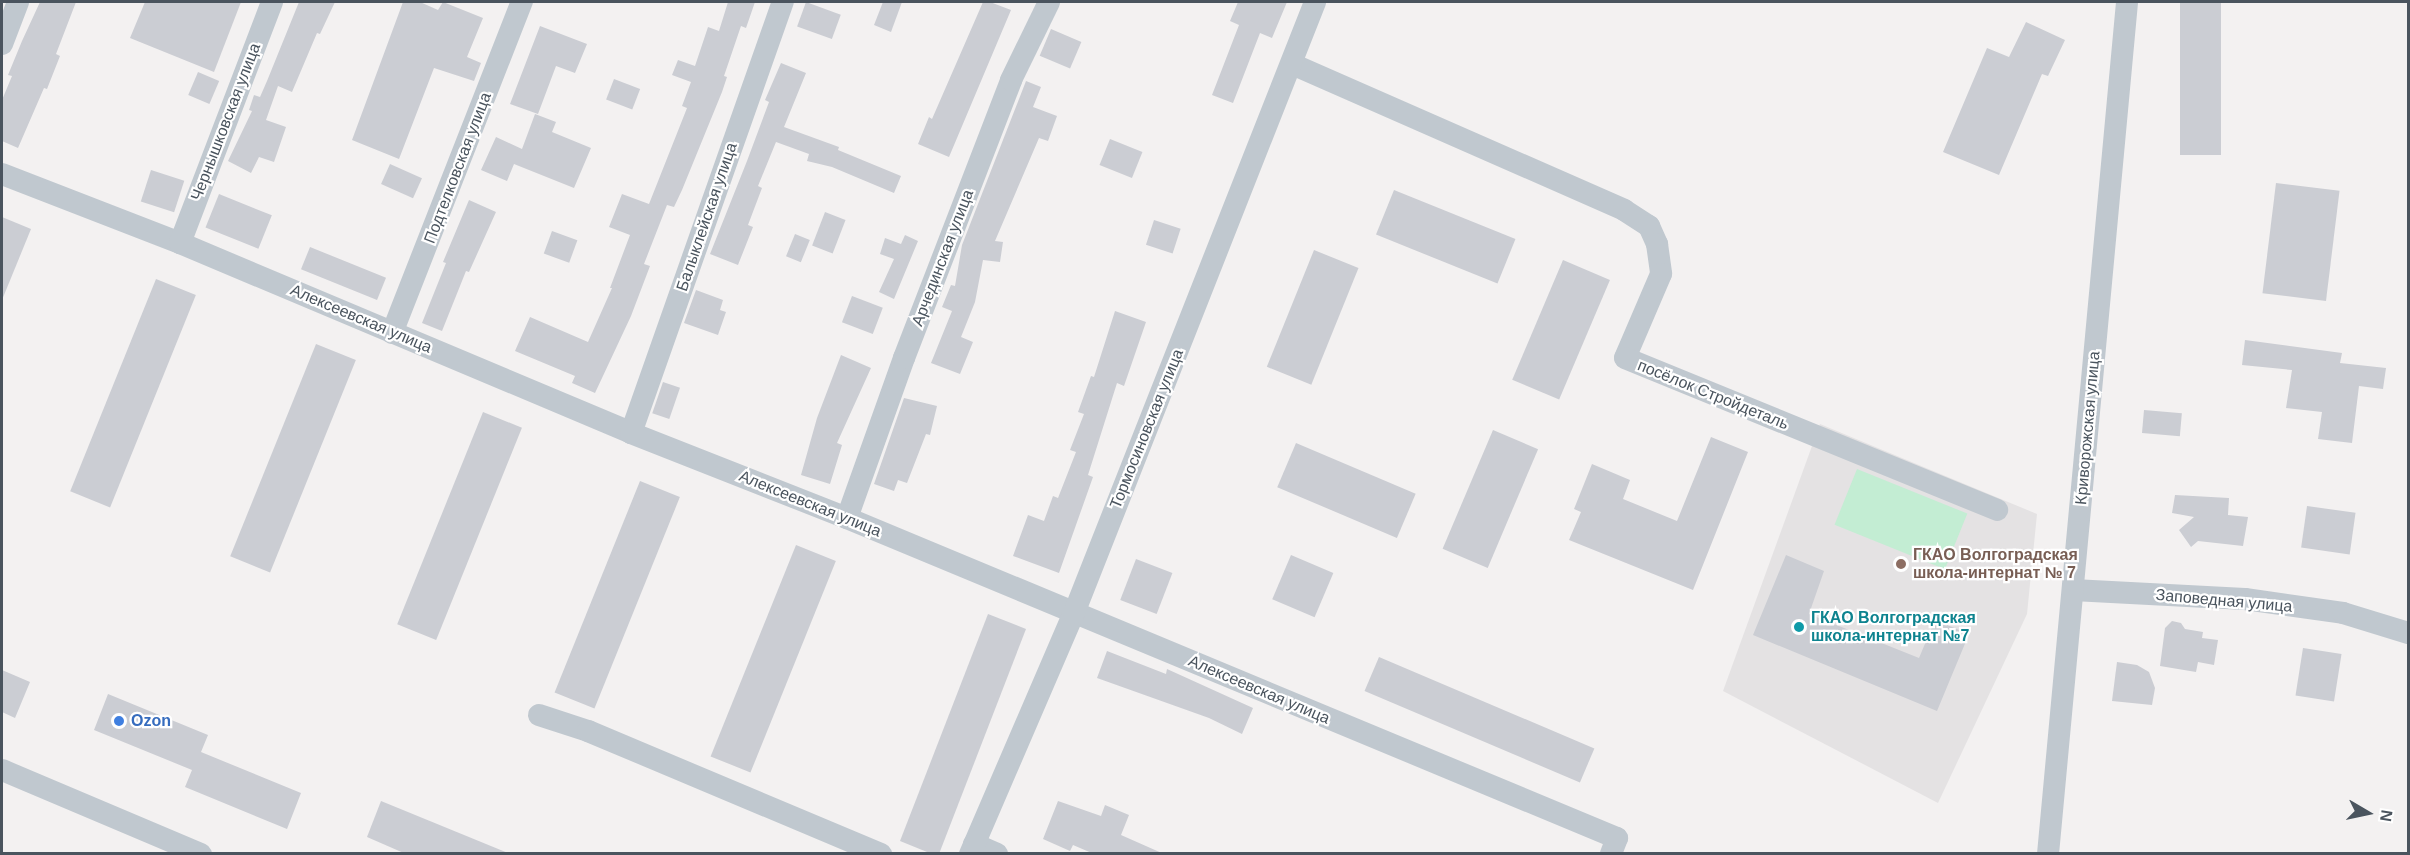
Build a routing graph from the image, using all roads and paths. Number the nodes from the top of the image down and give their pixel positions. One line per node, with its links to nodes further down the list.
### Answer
1 (18, 2): 8 (street)
2 (272, 2): 11 (street, Чернышковская улица)
3 (522, 2): 12 (street, Подтелковская улица)
4 (783, 2): 13 (street, Балыклейская улица)
5 (1049, 2): 15 (street, Арчединская улица)
6 (1315, 2): 9 (street, Тормосиновская улица)
7 (2127, 2): 16 (street, Криворожская улица)
8 (2, 44)
9 (1292, 64): 14 (street, посёлок Стройдеталь); 17 (street, Тормосиновская улица)
10 (2, 174): 11 (street, Алексеевская улица)
11 (180, 243): 12 (street, Алексеевская улица)
12 (392, 333): 13 (street, Алексеевская улица)
13 (631, 433): 15 (street, Алексеевская улица)
14 (1997, 510)
15 (848, 518): 17 (street, Алексеевская улица)
16 (2073, 590): 18 (street, Заповедная улица); 26 (street, Криворожская улица)
17 (1074, 613): 21 (street, Алексеевская улица); 22 (street, Тормосиновская улица)
18 (2409, 633)
19 (539, 715): 24 (street)
20 (2, 770): 23 (street)
21 (1614, 846)
22 (972, 849): 25 (street)
23 (201, 854)
24 (881, 854)
25 (997, 854)
26 (2048, 854)

